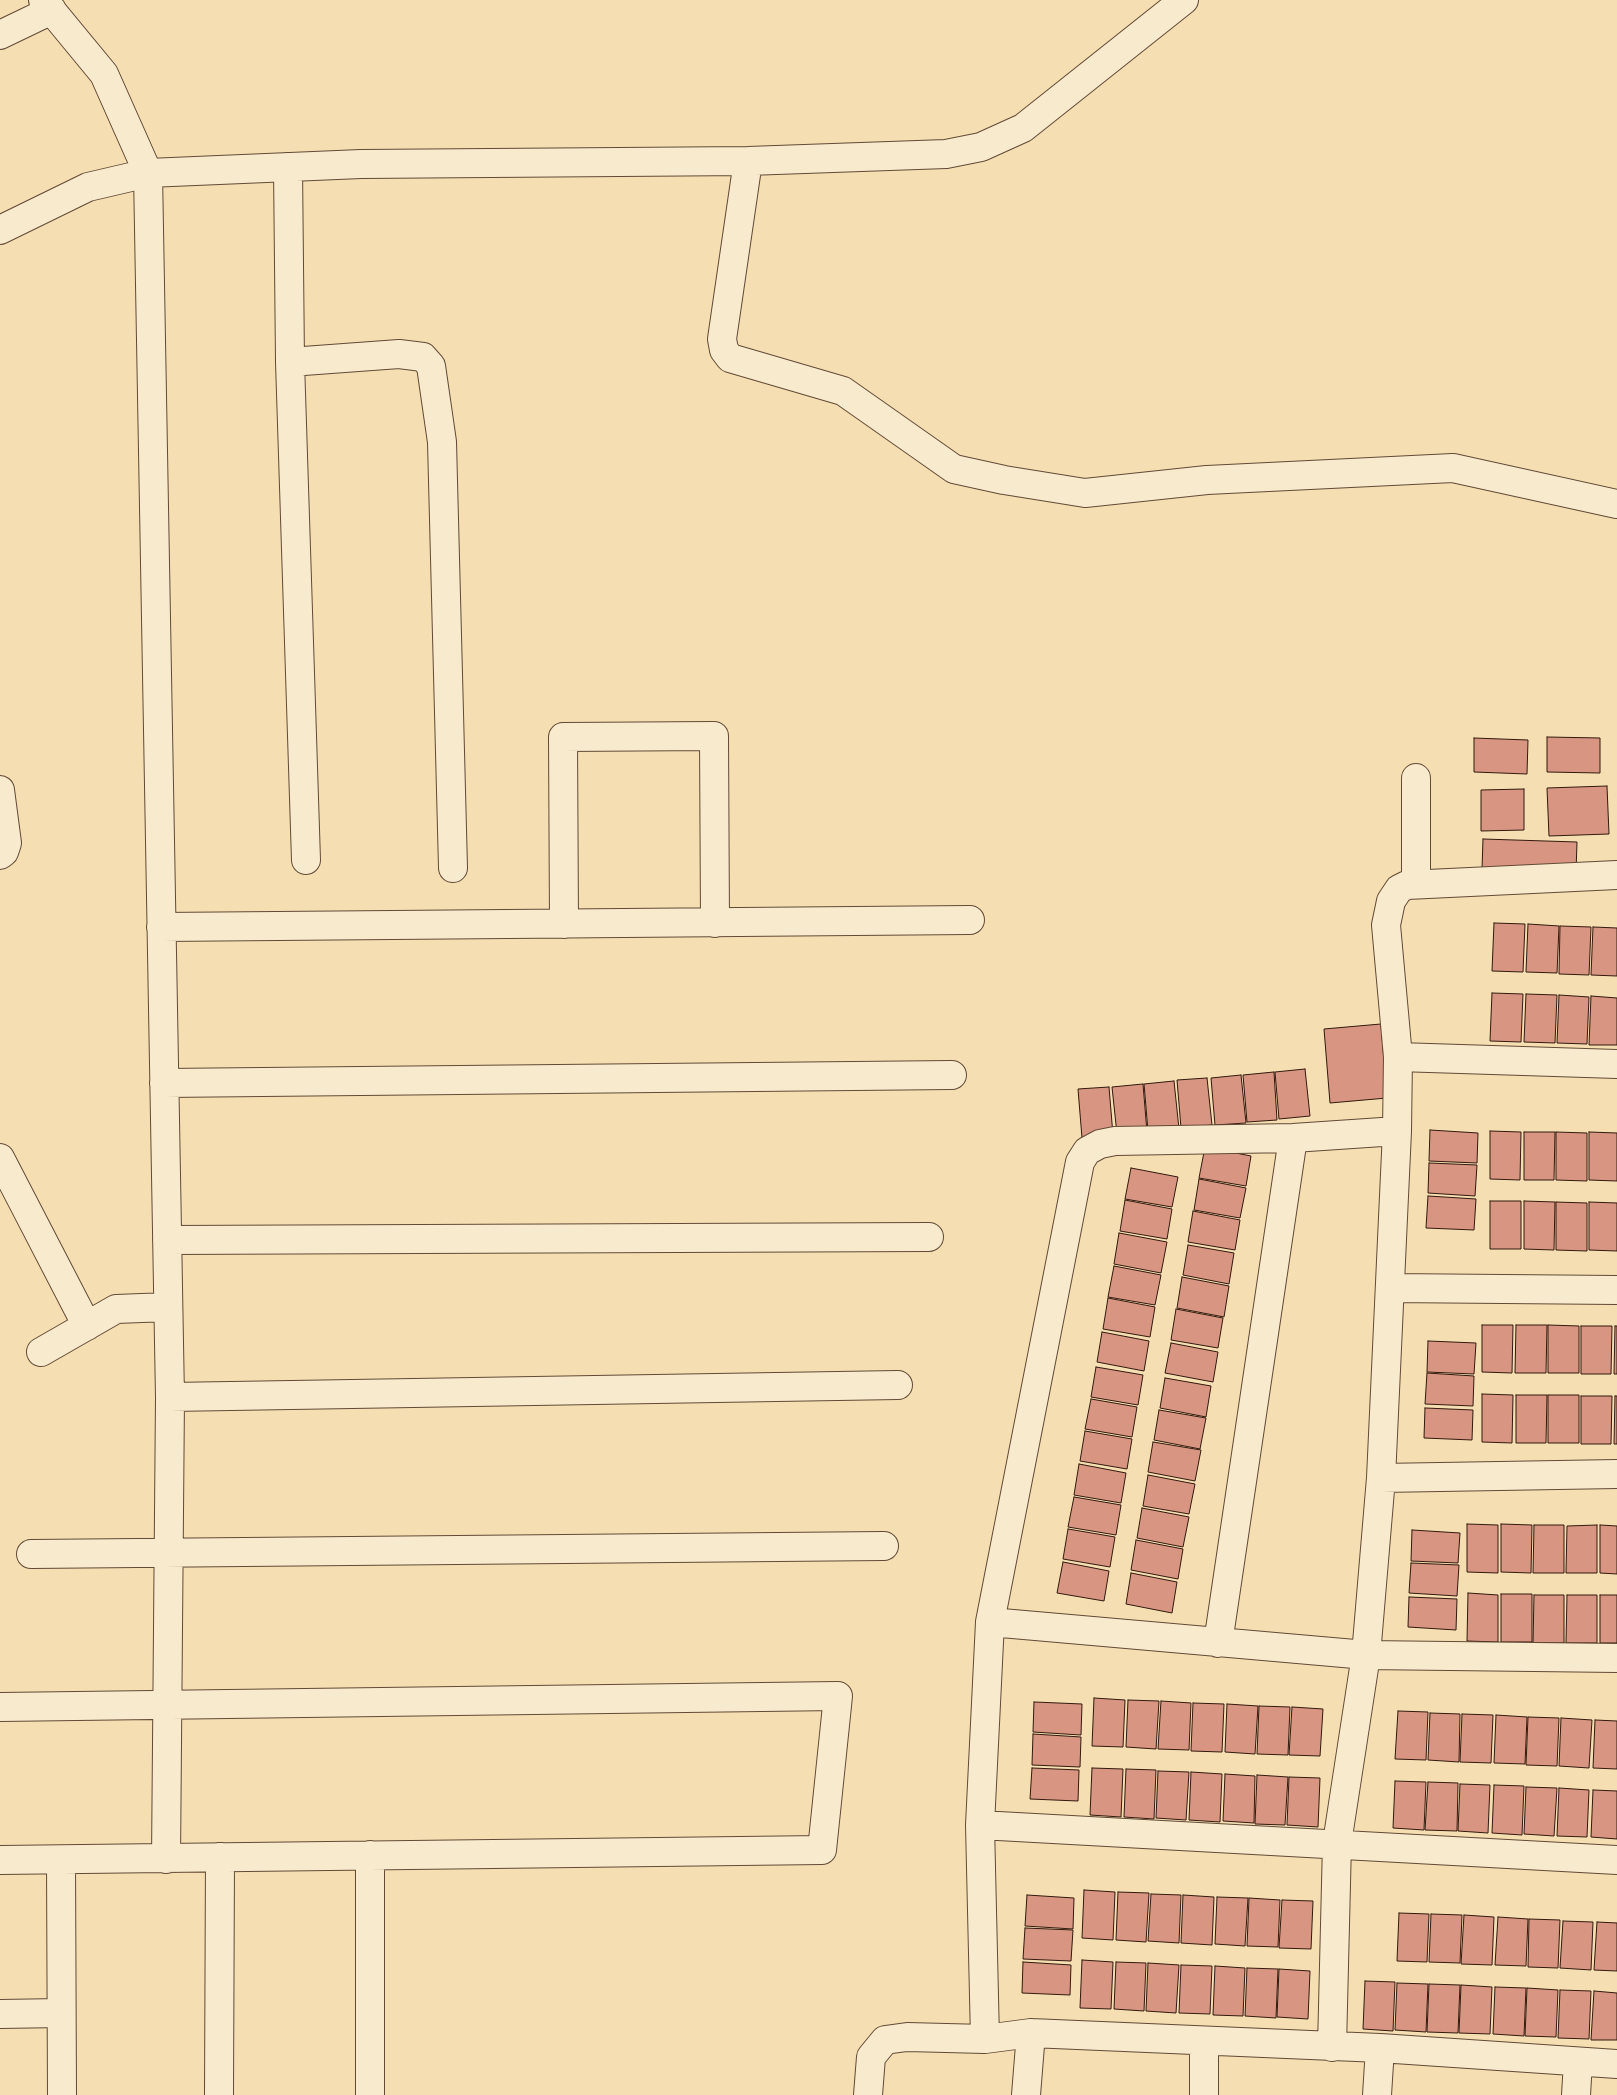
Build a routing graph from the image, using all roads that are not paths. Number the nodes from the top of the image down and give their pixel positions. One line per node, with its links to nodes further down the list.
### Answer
1 (1184, 0): 4 (street)
2 (47, 5): 3 (street); 6 (street)
3 (0, 35)
4 (748, 161): 5 (street); 9 (street)
5 (288, 167): 6 (street); 8 (street)
6 (148, 173): 7 (street); 20 (street)
7 (0, 230)
8 (290, 362): 13 (street); 14 (street)
9 (1617, 504)
10 (1416, 778): 16 (street)
11 (0, 790): 12 (street)
12 (0, 856)
13 (306, 860)
14 (453, 868)
15 (1617, 875): 16 (street)
16 (1416, 884): 21 (street)
17 (970, 920): 18 (street)
18 (715, 923): 19 (street); 19 (street)
19 (564, 924): 20 (street)
20 (161, 927): 24 (street)
21 (1398, 1057): 22 (street); 25 (street)
22 (1617, 1064)
23 (952, 1075): 24 (street)
24 (164, 1083): 29 (street)
25 (1397, 1131): 26 (street); 30 (street)
26 (1293, 1138): 42 (street); 43 (street)
27 (0, 1158): 33 (street)
28 (929, 1237): 29 (street)
29 (167, 1240): 32 (street)
30 (1390, 1288): 31 (street); 38 (street)
31 (1617, 1290)
32 (168, 1307): 33 (street); 36 (street)
33 (87, 1326): 34 (street)
34 (41, 1352)
35 (898, 1386): 36 (street)
36 (170, 1397): 40 (street)
37 (1617, 1474): 38 (street)
38 (1381, 1478): 44 (street)
39 (884, 1546): 40 (street)
40 (168, 1553): 41 (street); 46 (street)
41 (31, 1554)
42 (990, 1622): 43 (street); 48 (street)
43 (1218, 1643): 44 (street)
44 (1366, 1655): 45 (street); 49 (street)
45 (1617, 1658)
46 (167, 1704): 47 (street); 50 (street); 52 (street)
47 (0, 1707)
48 (980, 1826): 49 (street); 59 (street)
49 (1336, 1843): 55 (street); 61 (street)
50 (370, 1856): 51 (street); 67 (street)
51 (220, 1857): 52 (street); 66 (street)
52 (166, 1858): 54 (street)
53 (0, 1860): 54 (street)
54 (61, 1860): 56 (street)
55 (1617, 1860)
56 (61, 2013): 57 (street); 65 (street)
57 (0, 2014)
58 (1031, 2033): 59 (street); 60 (street); 69 (street)
59 (985, 2039): 68 (street)
60 (1204, 2041): 61 (street); 70 (street)
61 (1332, 2047): 62 (street)
62 (1380, 2048): 63 (street); 71 (street)
63 (1578, 2062): 64 (street); 72 (street)
64 (1617, 2064)
65 (62, 2095)
66 (218, 2095)
67 (370, 2095)
68 (868, 2095)
69 (1026, 2095)
70 (1204, 2095)
71 (1377, 2095)
72 (1576, 2095)

